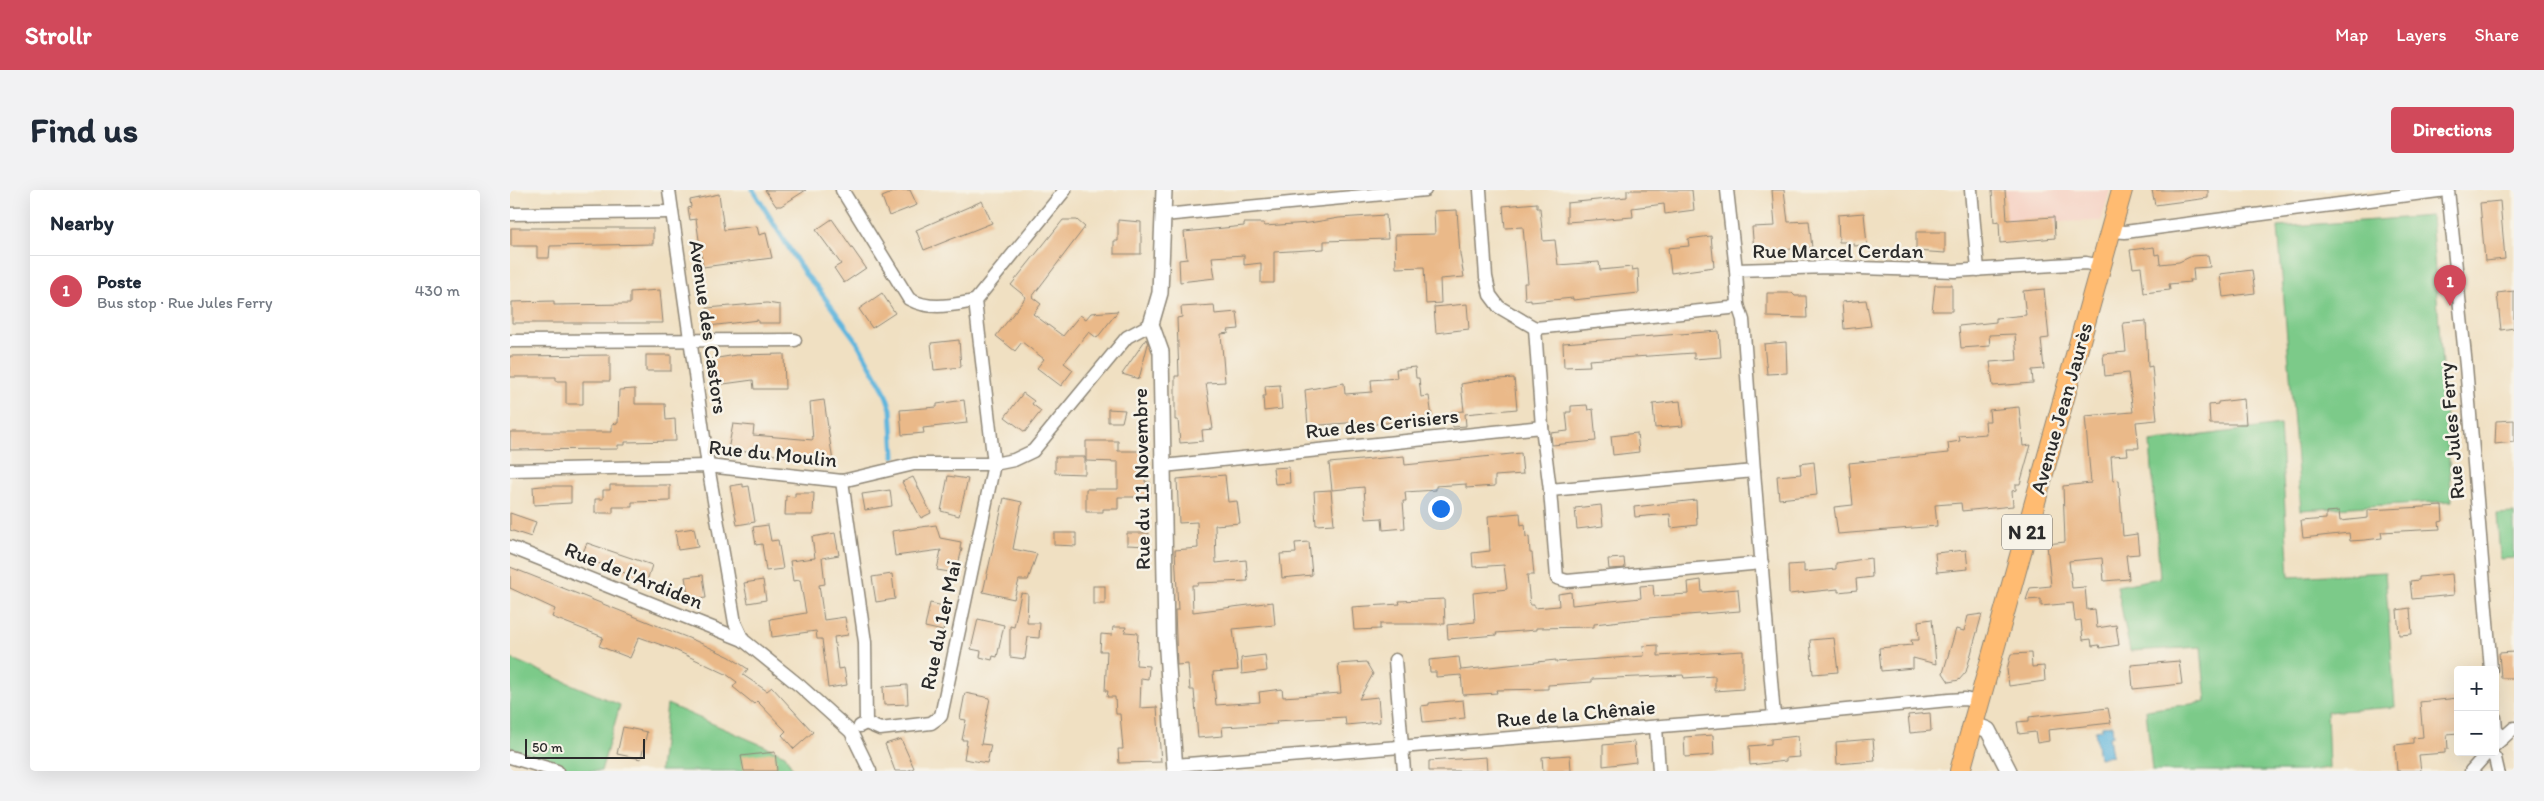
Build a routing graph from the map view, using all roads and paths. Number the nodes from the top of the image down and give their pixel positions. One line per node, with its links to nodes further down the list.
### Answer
1 (669, 190): 11 (street, Avenue des Castors)
2 (842, 190): 18 (street)
3 (1065, 190): 18 (street)
4 (1164, 190): 13 (street)
5 (1425, 190): 13 (street)
6 (1480, 190): 21 (street)
7 (1727, 190): 16 (street)
8 (1971, 190): 17 (street)
9 (2122, 190): 14 (main road, Avenue Jean Jaurès / N 21)
10 (2447, 190): 14 (street); 37 (street, Rue Jules Ferry)
11 (672, 212): 12 (street); 23 (street, Avenue des Castors)
12 (510, 214)
13 (1164, 215): 20 (street)
14 (2111, 231): 15 (main road, Avenue Jean Jaurès / N 21)
15 (2101, 266): 17 (street, Rue Marcel Cerdan); 38 (main road, Avenue Jean Jaurès / N 21)
16 (1736, 270): 17 (street, Rue Marcel Cerdan); 19 (street, Rue Marcel Cerdan)
17 (1978, 270)
18 (975, 301): 26 (street, Rue du 1er Mai)
19 (1738, 305): 21 (street); 30 (street)
20 (1151, 324): 26 (street, Rue du Moulin); 28 (street, Rue du 11 Novembre)
21 (1535, 328): 25 (street)
22 (510, 340): 23 (street)
23 (691, 340): 24 (street); 27 (street, Avenue des Castors)
24 (795, 340)
25 (1542, 427): 28 (street, Rue des Cerisiers); 32 (street)
26 (994, 464): 31 (street, Rue du Moulin); 40 (street, Rue du 1er Mai)
27 (708, 466): 29 (street, Rue du Moulin); 31 (street, Rue du Moulin); 35 (street, Avenue des Castors)
28 (1163, 466): 50 (street, Rue du 11 Novembre)
29 (510, 470)
30 (1754, 471): 32 (street); 34 (street)
31 (842, 481): 40 (street)
32 (1550, 490): 34 (street)
33 (510, 547): 35 (street, Rue de l'Ardiden)
34 (1762, 563): 39 (street)
35 (743, 640): 44 (street, Avenue des Castors)
36 (1395, 660): 46 (street)
37 (2491, 666)
38 (1980, 703): 39 (street, Rue de la Chênaie); 41 (main road, Avenue Jean Jaurès / N 21)
39 (1774, 717): 42 (street, Rue de la Chênaie)
40 (866, 723): 44 (street)
41 (1974, 724): 55 (main road, Avenue Jean Jaurès / N 21); 56 (street)
42 (1656, 727): 46 (street, Rue de la Chênaie); 54 (street)
43 (2514, 728): 45 (street)
44 (851, 732): 52 (street, Avenue des Castors)
45 (2499, 742)
46 (1402, 748): 50 (street, Rue de la Chênaie); 53 (street)
47 (2485, 756): 57 (street)
48 (2493, 756): 58 (street)
49 (510, 757): 51 (street)
50 (1175, 768)
51 (557, 771)
52 (870, 771)
53 (1404, 771)
54 (1659, 771)
55 (1960, 771)
56 (2009, 771)
57 (2471, 771)
58 (2498, 771)

